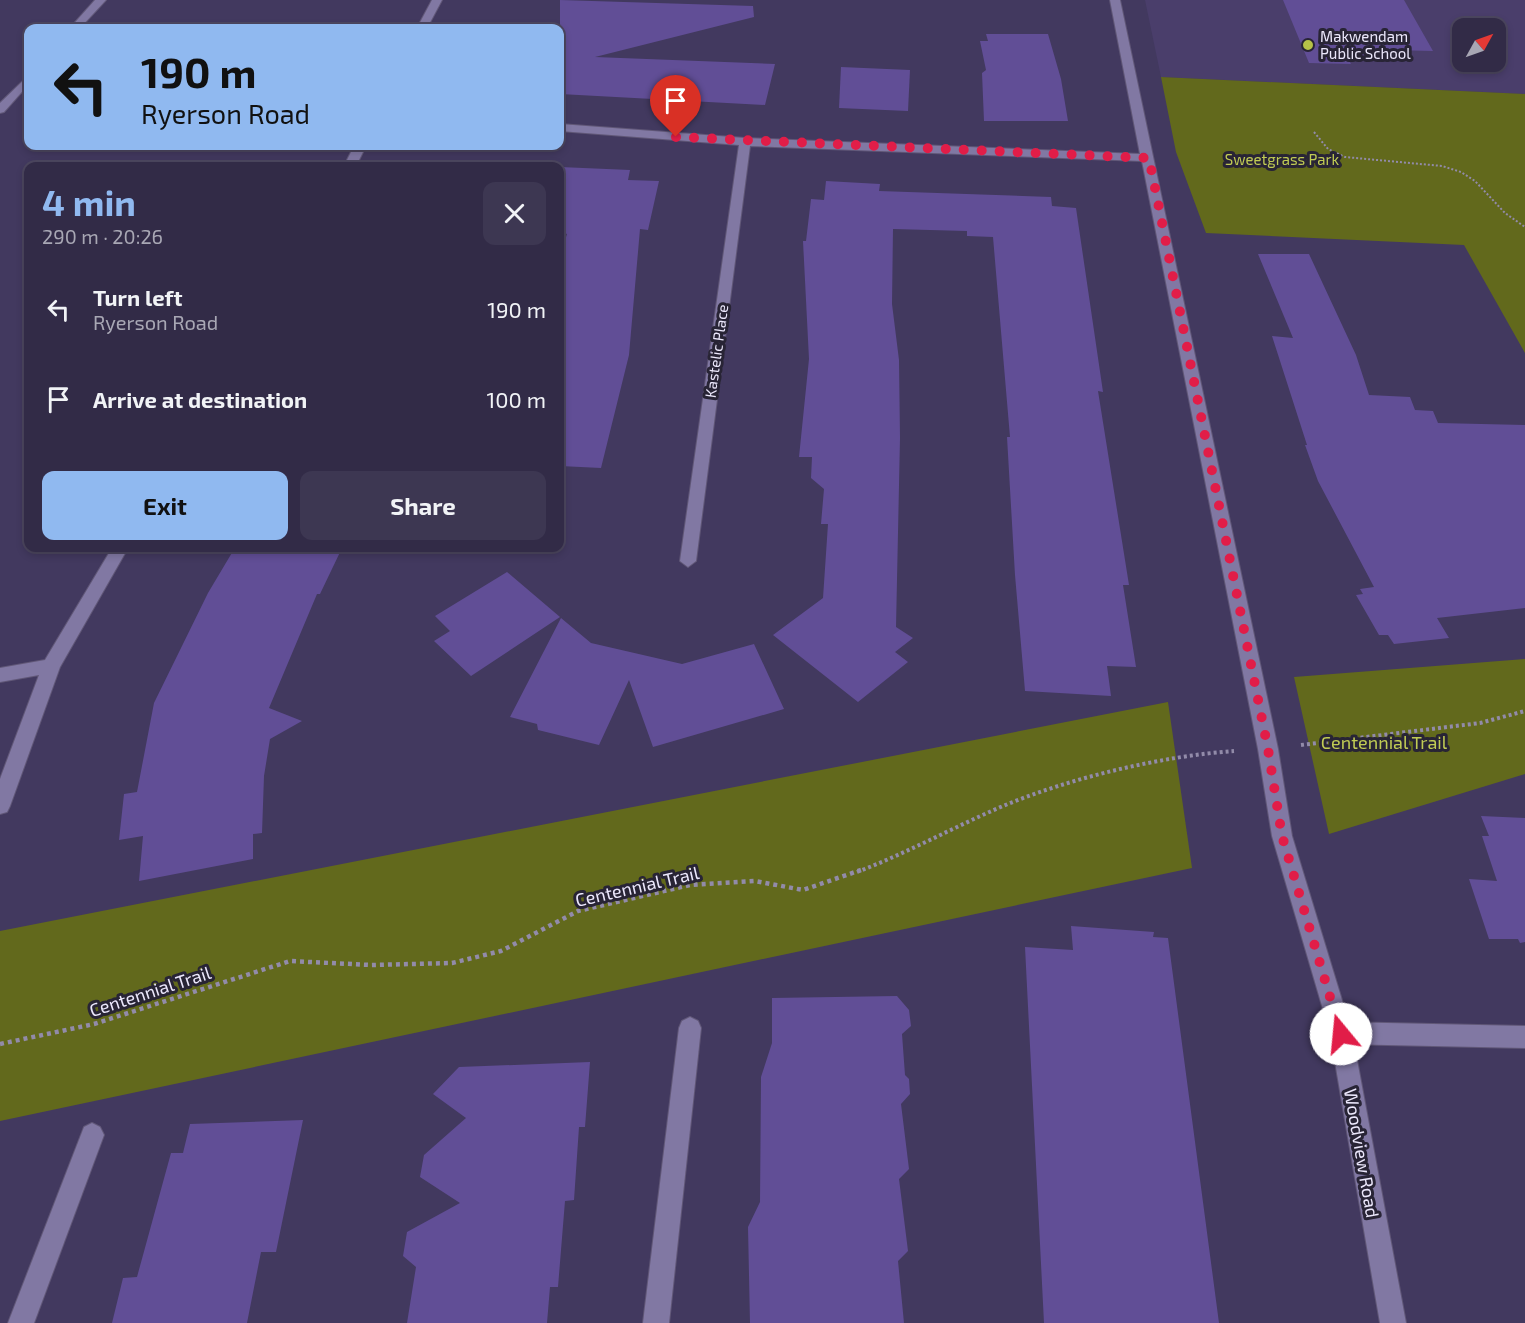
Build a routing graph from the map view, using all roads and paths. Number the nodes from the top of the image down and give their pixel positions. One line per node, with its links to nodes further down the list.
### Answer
1 (101, 0): 4 (street)
2 (437, 0): 5 (street)
3 (1115, 0): 11 (street, Woodview Road)
4 (79, 24)
5 (424, 24)
6 (24, 83): 7 (street)
7 (0, 110)
8 (564, 128): 10 (street)
9 (1314, 132): 12 (path)
10 (745, 142): 11 (street); 14 (street, Kastelic Place)
11 (1149, 158): 18 (street, Woodview Road)
12 (1525, 227)
13 (118, 552): 15 (street)
14 (688, 561)
15 (51, 666): 16 (street); 19 (street)
16 (0, 675)
17 (1525, 711): 18 (path, Centennial Trail)
18 (1268, 749): 21 (street, Woodview Road); 23 (path, Centennial Trail)
19 (0, 806)
20 (690, 1028): 26 (street)
21 (1341, 1034): 22 (street); 27 (street, Woodview Road)
22 (1525, 1037)
23 (0, 1044)
24 (92, 1135): 25 (street)
25 (21, 1323)
26 (657, 1323)
27 (1392, 1323)

